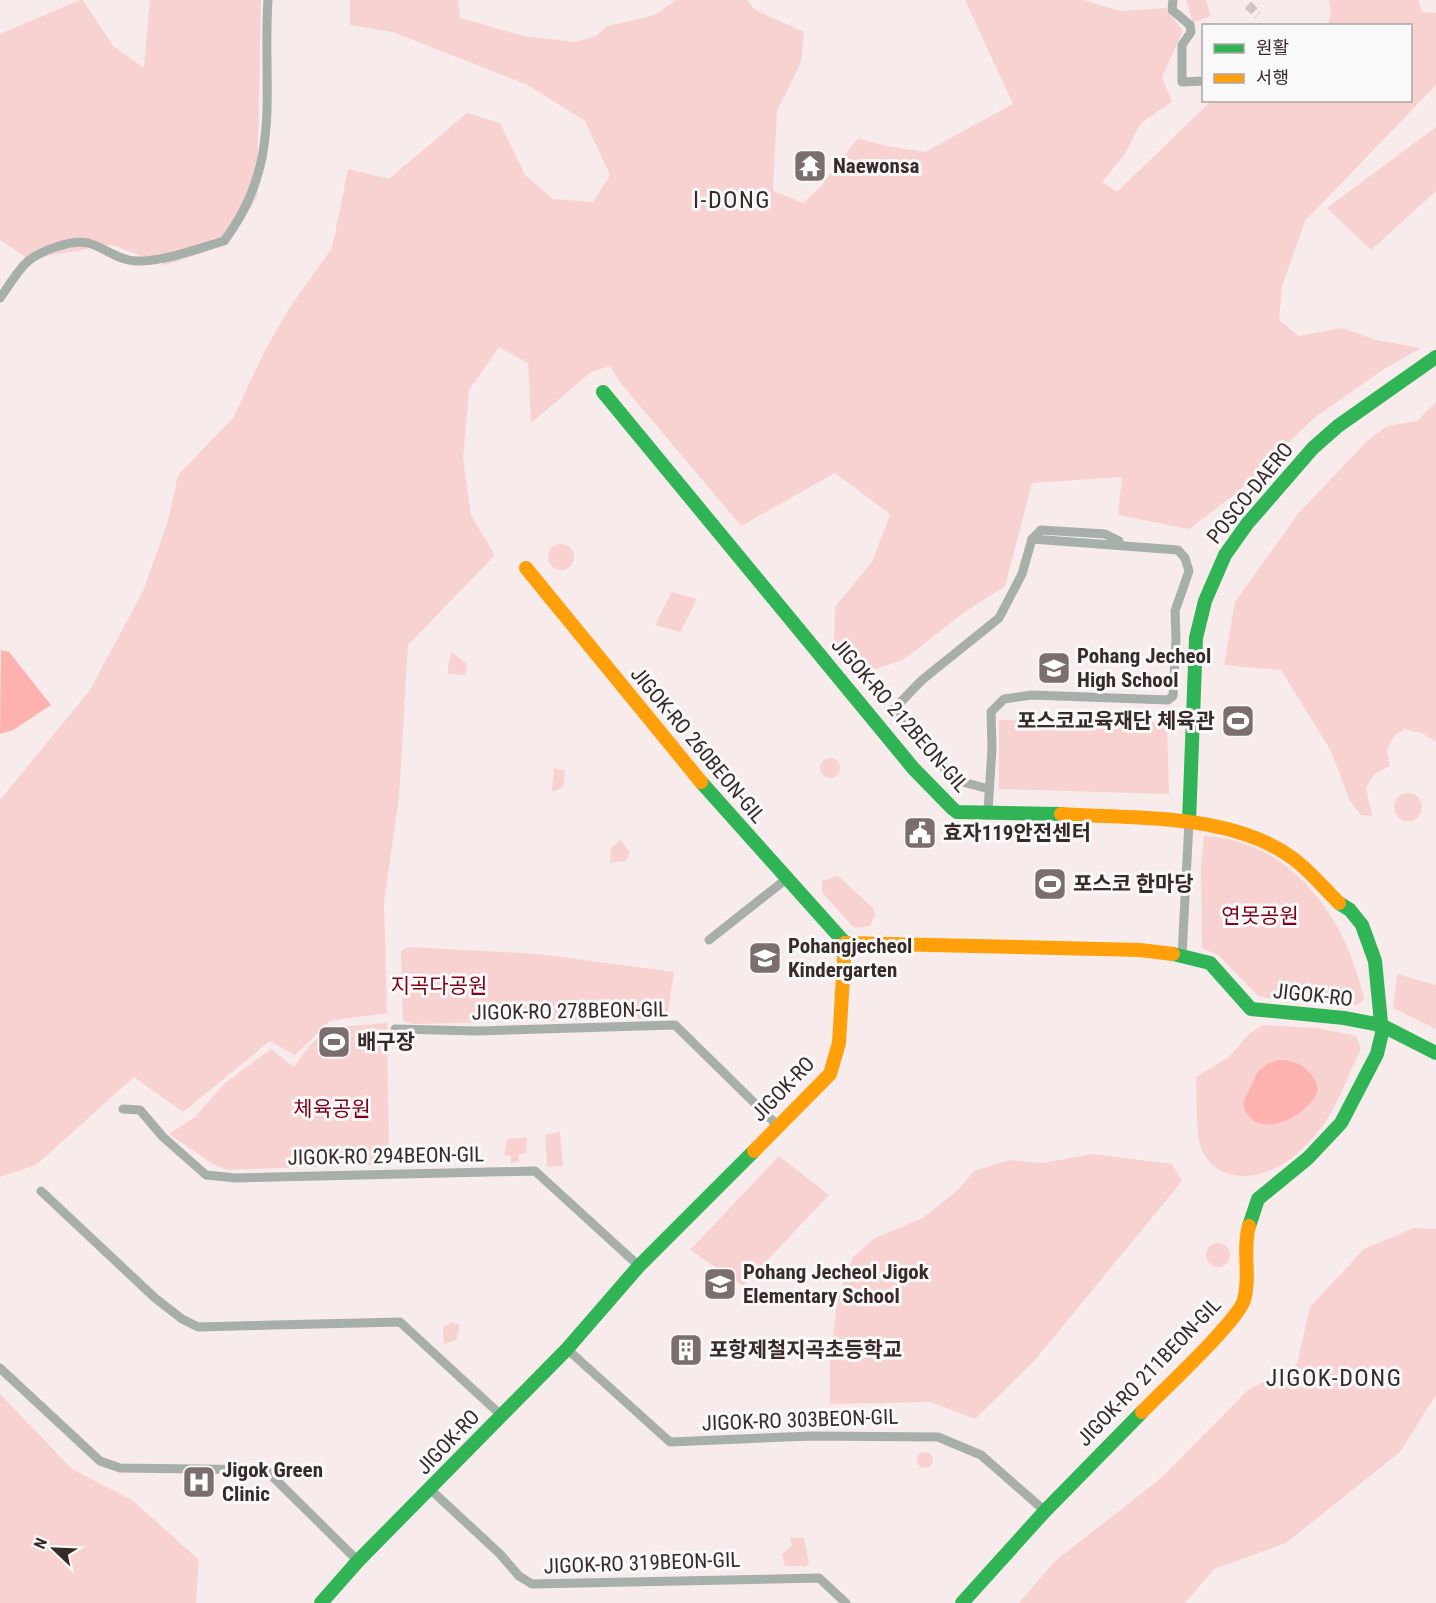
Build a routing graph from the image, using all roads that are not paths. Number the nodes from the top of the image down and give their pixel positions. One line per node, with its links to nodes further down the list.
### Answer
1 (268, 0): 4 (street)
2 (1173, 0): 3 (street)
3 (1202, 81)
4 (0, 298)
5 (1436, 357): 10 (main road, POSCO-DAERO)
6 (603, 392): 9 (main road, JIGOK-RO 212BEON-GIL)
7 (526, 568): 11 (main road, JIGOK-RO 260BEON-GIL)
8 (989, 789): 8 (street); 9 (street)
9 (988, 811): 10 (main road, JIGOK-RO 212BEON-GIL)
10 (1189, 822): 14 (street); 15 (main road, JIGOK-RO 212BEON-GIL)
11 (785, 880): 12 (street); 13 (main road, JIGOK-RO 260BEON-GIL)
12 (709, 940)
13 (844, 943): 14 (main road, JIGOK-RO); 19 (main road, JIGOK-RO)
14 (1182, 955): 15 (main road, JIGOK-RO)
15 (1381, 1025): 17 (main road, JIGOK-RO); 26 (main road, JIGOK-RO 211BEON-GIL)
16 (395, 1029): 19 (street, JIGOK-RO 278BEON-GIL)
17 (1436, 1053)
18 (123, 1109): 21 (street, JIGOK-RO 294BEON-GIL)
19 (777, 1125): 21 (main road, JIGOK-RO)
20 (41, 1191): 24 (street)
21 (639, 1266): 22 (main road, JIGOK-RO)
22 (567, 1349): 24 (main road, JIGOK-RO); 26 (street, JIGOK-RO 303BEON-GIL)
23 (0, 1368): 27 (street)
24 (502, 1416): 25 (main road, JIGOK-RO)
25 (431, 1490): 27 (main road, JIGOK-RO); 29 (street, JIGOK-RO 319BEON-GIL)
26 (1045, 1510): 30 (main road, JIGOK-RO 211BEON-GIL)
27 (358, 1561): 28 (main road, JIGOK-RO)
28 (321, 1603)
29 (846, 1603)
30 (962, 1603)

